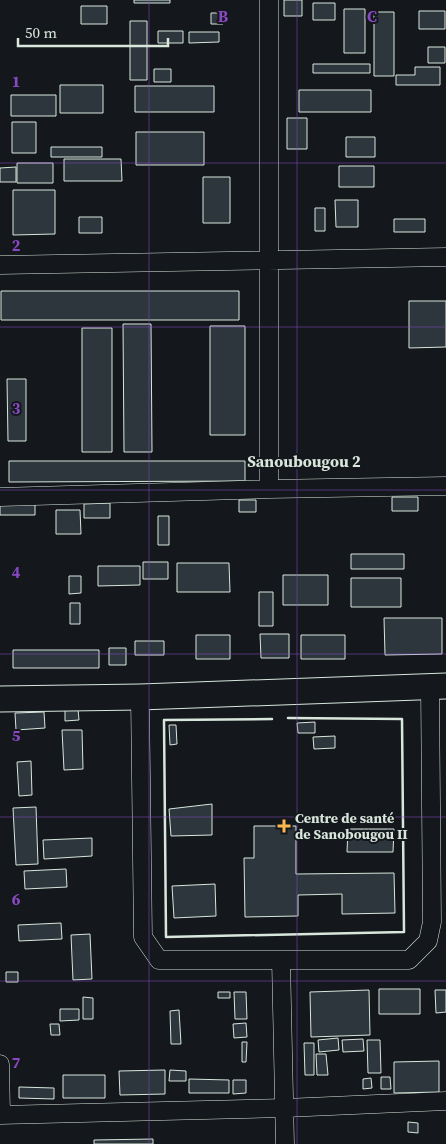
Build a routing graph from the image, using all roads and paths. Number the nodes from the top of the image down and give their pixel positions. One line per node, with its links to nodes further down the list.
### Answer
1 (269, 0): 3 (street)
2 (446, 257): 3 (street)
3 (268, 260): 4 (street); 6 (street)
4 (0, 265)
5 (446, 486): 6 (street)
6 (269, 489): 7 (street)
7 (0, 497)
8 (438, 687): 9 (main road); 11 (street)
9 (140, 697): 10 (main road); 11 (street)
10 (0, 699)
11 (281, 960): 14 (street)
12 (0, 1064): 15 (street)
13 (446, 1101): 14 (street)
14 (285, 1108): 15 (street); 16 (street)
15 (0, 1115)
16 (286, 1144)

